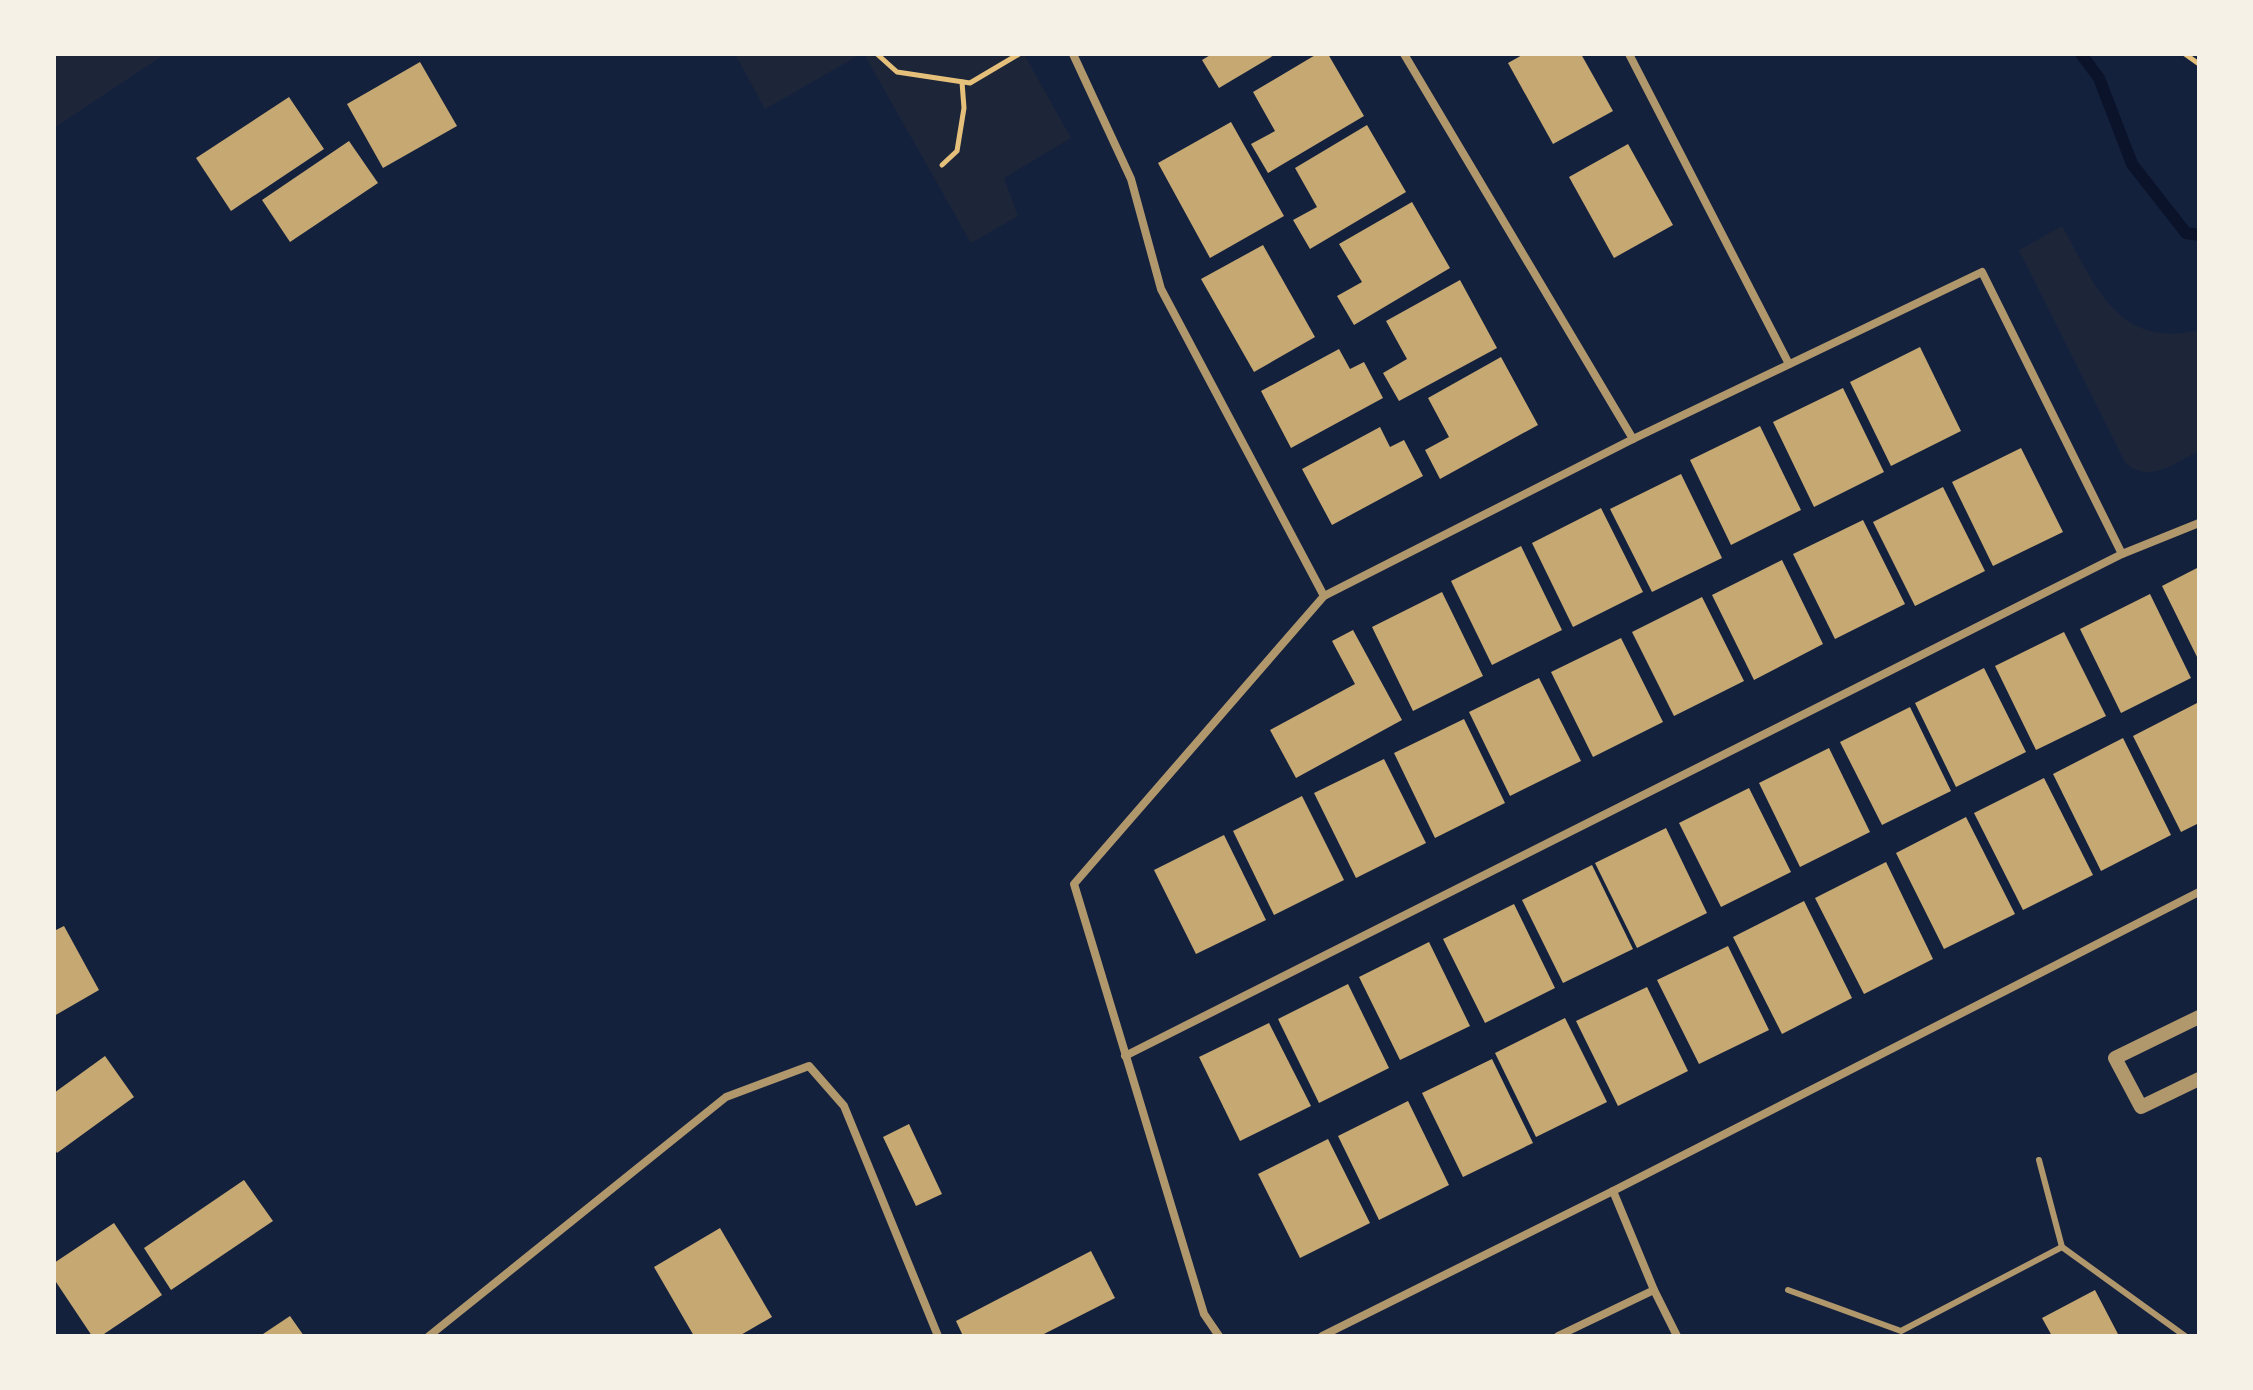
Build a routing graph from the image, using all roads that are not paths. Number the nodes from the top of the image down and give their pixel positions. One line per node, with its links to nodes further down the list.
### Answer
1 (1073, 54): 8 (street)
2 (1404, 54): 5 (street)
3 (1629, 54): 4 (street)
4 (1789, 364): 5 (street); 7 (street)
5 (1633, 439): 8 (street)
6 (2199, 523): 7 (street)
7 (2122, 554): 11 (street)
8 (1324, 596): 11 (street)
9 (2199, 892): 14 (street)
10 (2199, 1017): 12 (street)
11 (1125, 1056): 21 (street)
12 (2199, 1079)
13 (2039, 1160): 15 (lane)
14 (1613, 1191): 16 (street); 22 (street)
15 (2062, 1247): 18 (lane); 25 (lane)
16 (1654, 1290): 23 (street); 24 (street)
17 (1788, 1290): 18 (lane)
18 (1902, 1334)
19 (429, 1336): 20 (street)
20 (938, 1336)
21 (1219, 1336)
22 (1322, 1336)
23 (1558, 1336)
24 (1677, 1336)
25 (2185, 1336)

